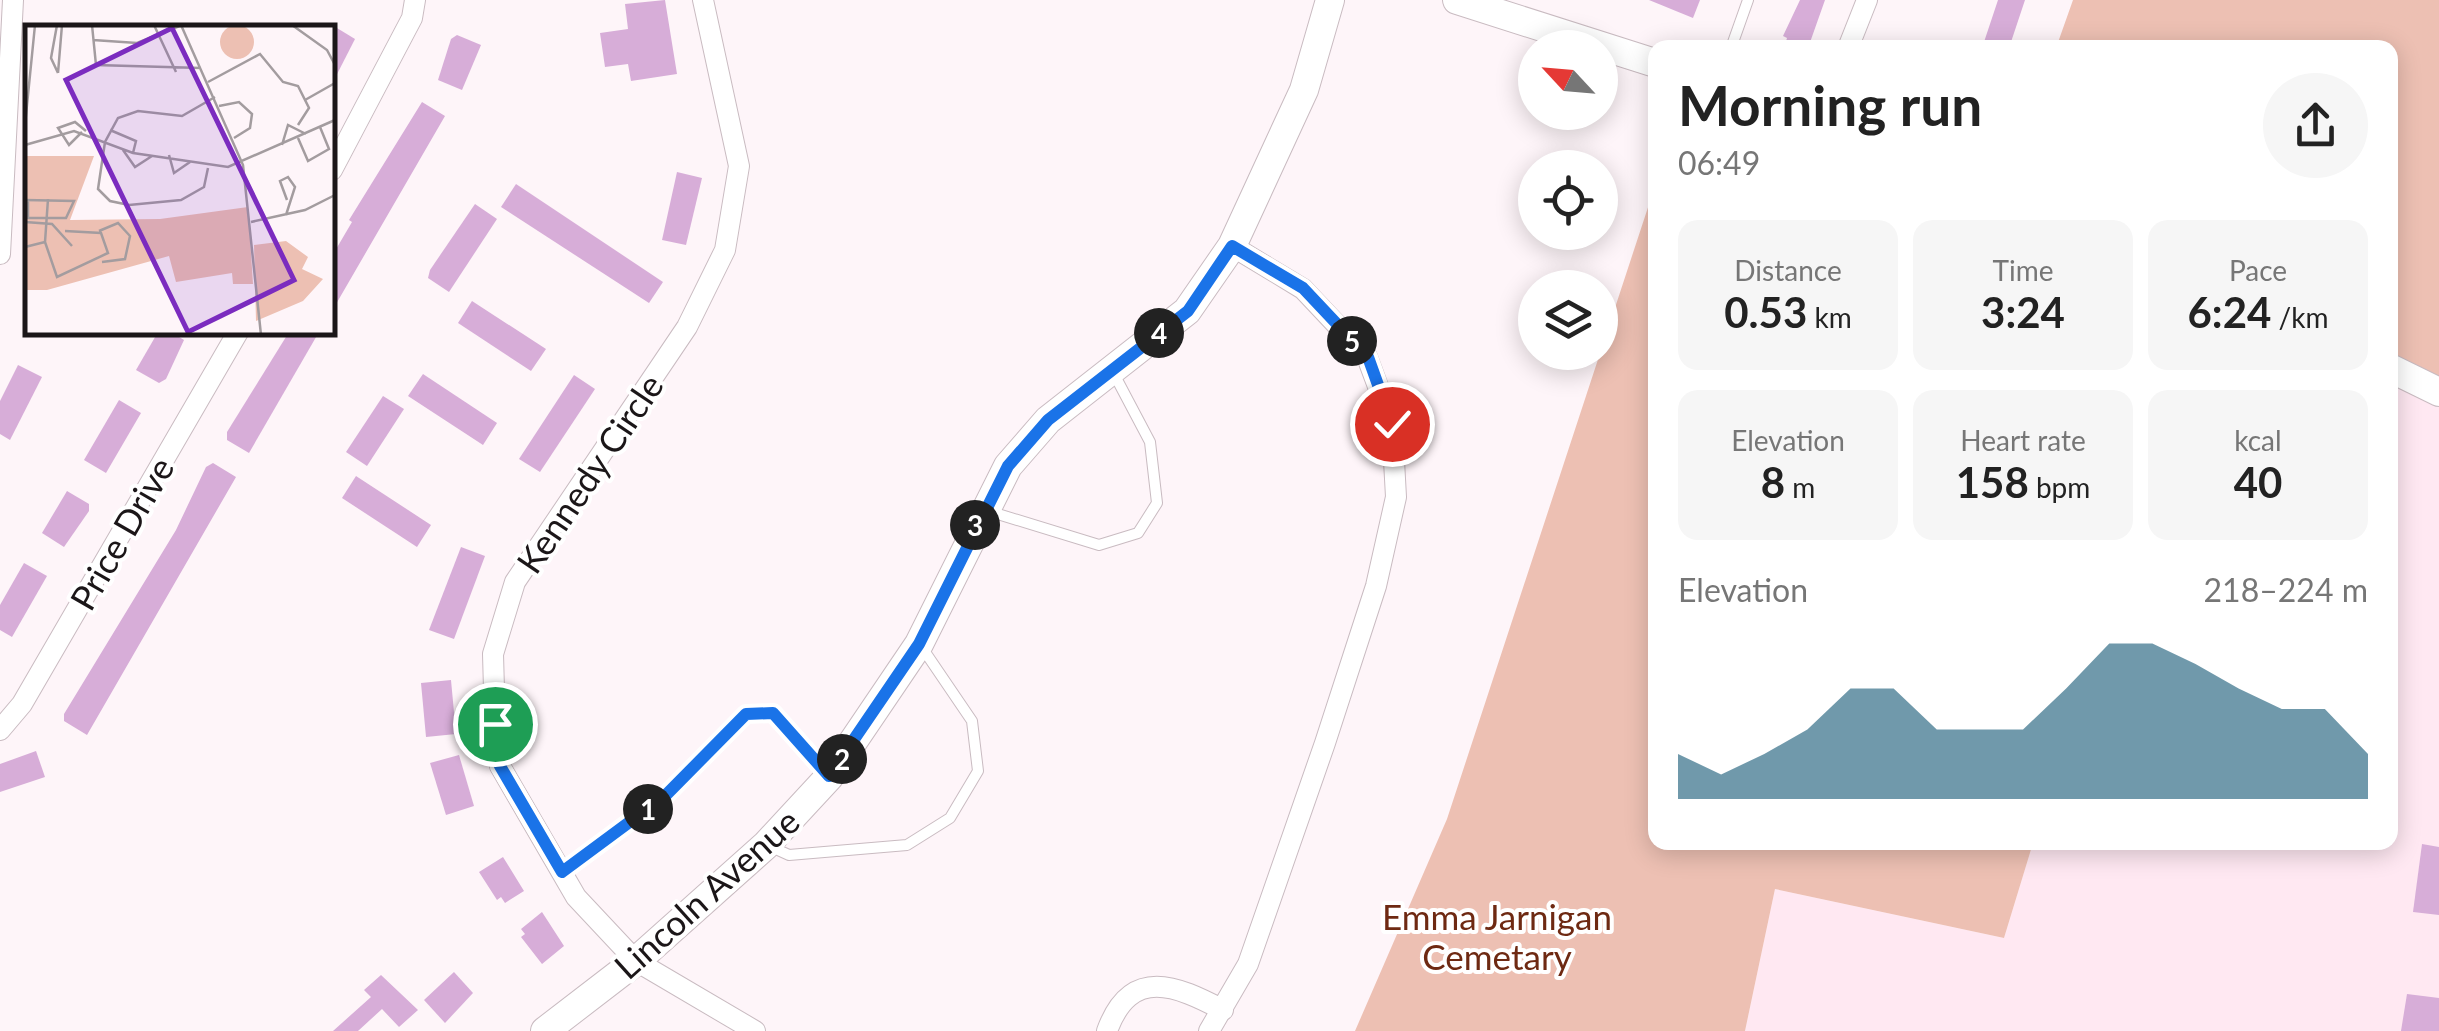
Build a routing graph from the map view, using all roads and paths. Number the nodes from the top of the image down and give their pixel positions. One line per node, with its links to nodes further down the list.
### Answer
1 (13, 0): 11 (street)
2 (415, 0): 13 (street)
3 (703, 0): 26 (street, Kennedy Circle)
4 (1330, 0): 15 (street, Lincoln Avenue)
5 (1456, 0): 10 (street)
6 (1748, 0): 8 (lane)
7 (1867, 0): 9 (street)
8 (1735, 40)
9 (1851, 40)
10 (1648, 61)
11 (12, 127): 16 (street)
12 (335, 132): 13 (street)
13 (355, 132): 14 (street)
14 (335, 165)
15 (1232, 246): 18 (street, Lincoln Avenue); 28 (street)
16 (0, 254)
17 (236, 335): 23 (street, Price Drive)
18 (1112, 371): 21 (street, Lincoln Avenue); 21 (lane)
19 (2398, 372): 20 (street)
20 (2439, 392)
21 (982, 510): 22 (street, Lincoln Avenue)
22 (919, 644): 24 (street, Lincoln Avenue); 25 (lane)
23 (0, 730)
24 (829, 776): 25 (street, Lincoln Avenue); 26 (lane)
25 (766, 845): 27 (street, Lincoln Avenue)
26 (562, 872): 27 (street, Kennedy Circle)
27 (636, 960): 29 (street, Lincoln Avenue); 30 (street, Kennedy Circle)
28 (1223, 1010): 31 (street); 32 (street)
29 (545, 1031)
30 (755, 1031)
31 (1108, 1031)
32 (1209, 1031)

